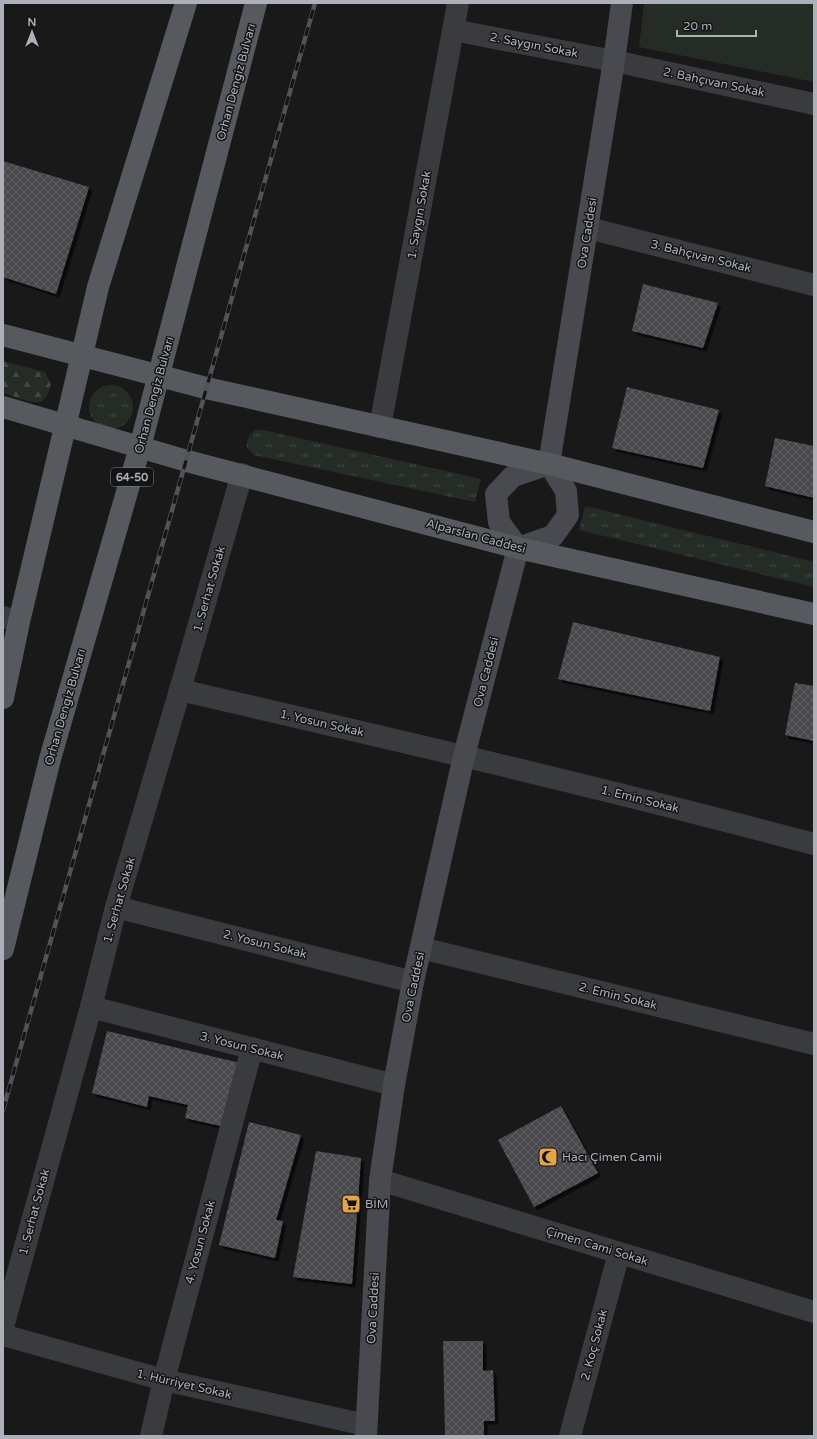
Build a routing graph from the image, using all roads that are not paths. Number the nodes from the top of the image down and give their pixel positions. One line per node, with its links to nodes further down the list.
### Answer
1 (186, 3): 11 (main road)
2 (256, 3): 12 (main road, Orhan Dengiz Bulvarı / 64-50)
3 (458, 3): 5 (street, 1. Saygın Sokak)
4 (622, 3): 6 (street, Ova Caddesi)
5 (453, 30): 6 (street, 2. Saygın Sokak); 15 (street, 1. Saygın Sokak)
6 (614, 61): 7 (street, 2. Bahçıvan Sokak); 8 (street, Ova Caddesi)
7 (814, 104)
8 (588, 228): 9 (street, 3. Bahçıvan Sokak); 17 (street, Ova Caddesi)
9 (814, 285)
10 (3, 335): 11 (main road)
11 (82, 355): 12 (main road); 14 (main road)
12 (159, 375): 15 (main road); 16 (main road, Orhan Dengiz Bulvarı / 64-50)
13 (3, 407): 14 (main road, Alparslan Caddesi)
14 (66, 425): 16 (main road, Alparslan Caddesi); 22 (main road)
15 (380, 427): 17 (main road)
16 (140, 447): 18 (main road, Alparslan Caddesi); 29 (main road, Orhan Dengiz Bulvarı / 64-50)
17 (549, 464): 19 (main road); 20 (street); 20 (street)
18 (242, 474): 20 (main road, Alparslan Caddesi); 23 (street, 1. Serhat Sokak)
19 (814, 532)
20 (518, 548): 21 (main road, Alparslan Caddesi); 25 (street, Ova Caddesi)
21 (814, 614)
22 (11, 620): 24 (main road)
23 (180, 690): 25 (street, 1. Yosun Sokak); 27 (street, 1. Serhat Sokak)
24 (3, 698)
25 (464, 756): 26 (street, 1. Emin Sokak); 28 (street, Ova Caddesi)
26 (814, 844)
27 (116, 907): 30 (street, 2. Yosun Sokak); 31 (street, 1. Serhat Sokak)
28 (421, 948): 30 (street, Ova Caddesi); 32 (street, 2. Emin Sokak)
29 (3, 949)
30 (413, 982): 34 (street, Ova Caddesi)
31 (90, 1007): 33 (street, 3. Yosun Sokak); 38 (street, 1. Serhat Sokak)
32 (814, 1044)
33 (252, 1048): 34 (street, 3. Yosun Sokak); 40 (street, 4. Yosun Sokak)
34 (394, 1085): 35 (street, Ova Caddesi)
35 (380, 1180): 36 (street, Çimen Cami Sokak); 41 (street, Ova Caddesi)
36 (619, 1253): 37 (street, Çimen Cami Sokak); 43 (street, 2. Koç Sokak)
37 (814, 1312)
38 (3, 1327)
39 (3, 1335): 40 (street, 1. Hürriyet Sokak)
40 (164, 1380): 41 (street, 1. Hürriyet Sokak); 42 (street, 4. Yosun Sokak)
41 (366, 1430)
42 (151, 1436)
43 (570, 1436)

